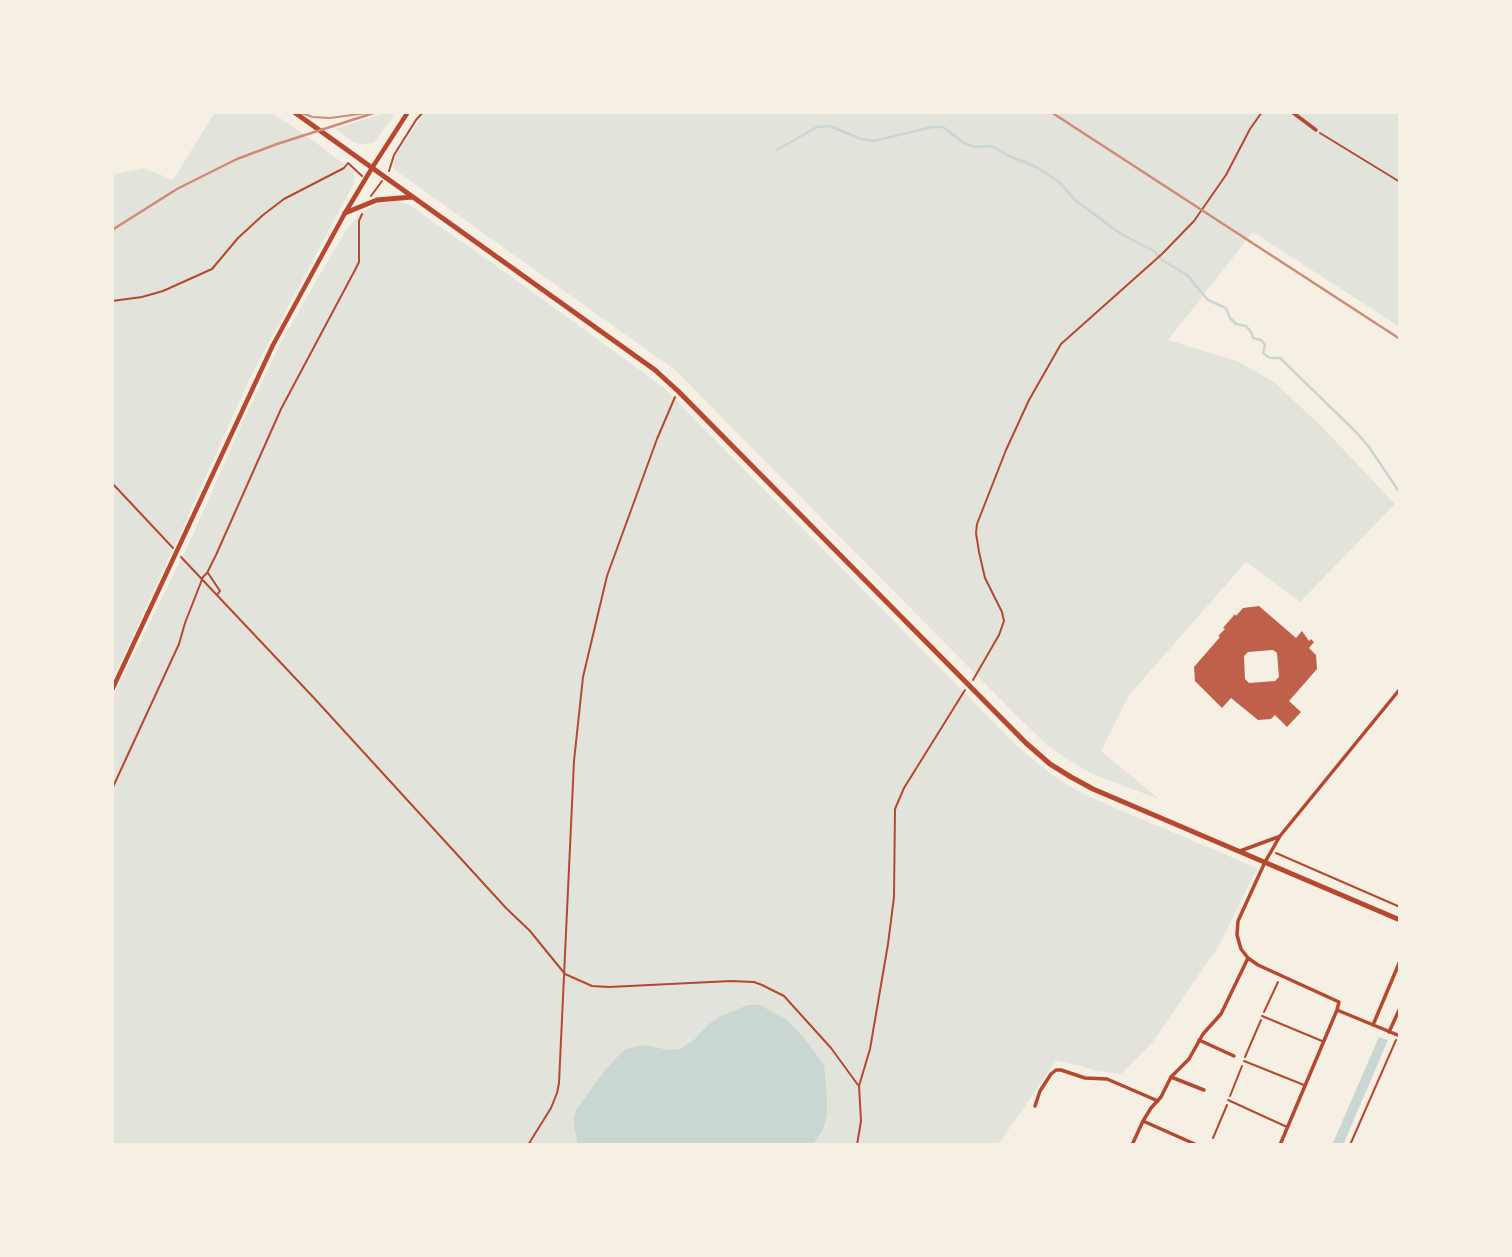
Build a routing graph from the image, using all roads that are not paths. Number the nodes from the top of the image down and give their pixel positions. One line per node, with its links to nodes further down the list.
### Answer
1 (294, 112): 5 (main road)
2 (408, 112): 5 (main road)
3 (1292, 112): 4 (street)
4 (1316, 130)
5 (372, 168): 6 (main road); 7 (main road)
6 (412, 197): 7 (main road); 11 (main road)
7 (345, 213): 9 (main road)
8 (1400, 689): 10 (street)
9 (112, 690)
10 (1280, 836): 11 (street); 12 (street)
11 (1240, 851): 12 (main road)
12 (1265, 862): 13 (main road); 14 (street)
13 (1400, 920)
14 (1248, 958): 17 (street); 22 (street)
15 (1400, 961): 19 (street)
16 (1400, 1008): 20 (street)
17 (1337, 1010): 19 (street); 23 (street)
18 (1262, 1016): 23 (lane)
19 (1373, 1025): 20 (street)
20 (1390, 1032): 21 (street)
21 (1399, 1036)
22 (1199, 1040): 24 (street); 26 (street)
23 (1323, 1042): 27 (street)
24 (1234, 1056)
25 (1244, 1061): 27 (lane)
26 (1171, 1077): 28 (street); 30 (street)
27 (1305, 1085): 33 (street)
28 (1204, 1090)
29 (1228, 1100): 33 (lane)
30 (1158, 1101): 31 (street); 32 (street)
31 (1035, 1106)
32 (1143, 1121): 34 (street); 35 (street)
33 (1288, 1128): 36 (street)
34 (1132, 1145)
35 (1197, 1145)
36 (1280, 1145)

